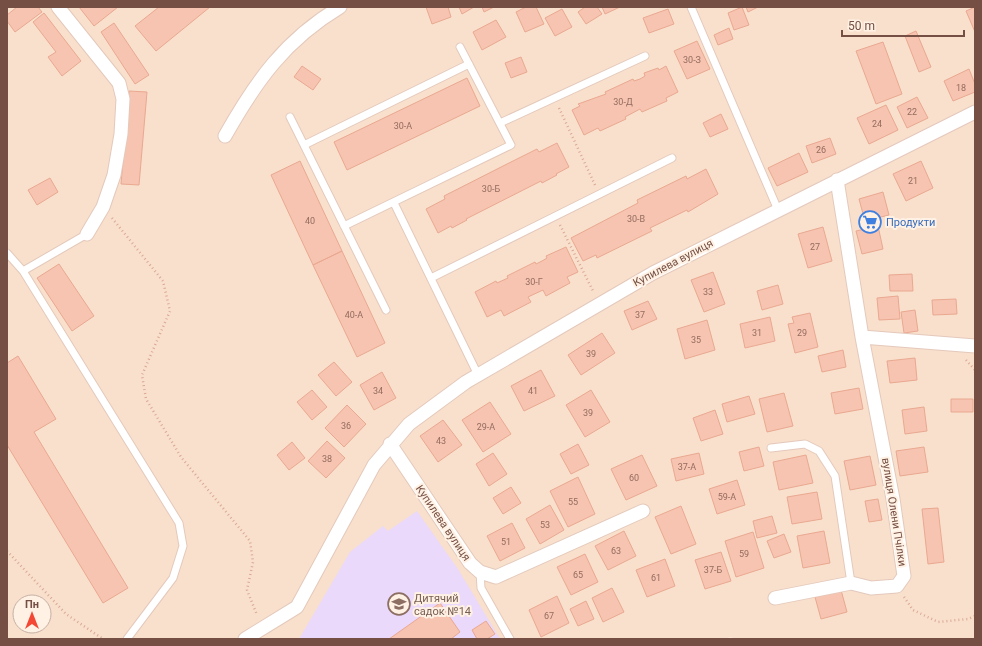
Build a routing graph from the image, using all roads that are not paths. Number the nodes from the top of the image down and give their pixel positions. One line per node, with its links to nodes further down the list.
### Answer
1 (58, 7): 17 (street)
2 (340, 7): 10 (street)
3 (691, 7): 15 (lane)
4 (460, 47): 6 (lane)
5 (645, 56): 9 (lane)
6 (469, 64): 9 (lane); 11 (lane)
7 (975, 112): 13 (street, Купилева вулиця)
8 (290, 116): 11 (lane)
9 (500, 123): 14 (lane)
10 (225, 136)
11 (304, 145): 16 (lane)
12 (672, 158): 20 (lane)
13 (837, 180): 15 (street, Купилева вулиця); 22 (street, вулиця Олени Пчілки)
14 (394, 204): 16 (lane); 20 (lane)
15 (778, 210): 24 (street, Купилева вулиця)
16 (344, 226): 21 (lane)
17 (87, 234): 19 (lane)
18 (7, 253): 19 (lane)
19 (23, 271): 31 (lane)
20 (430, 278): 24 (lane)
21 (386, 310)
22 (862, 338): 23 (street); 29 (street, вулиця Олени Пчілки)
23 (975, 346)
24 (478, 375): 25 (street, Купилева вулиця)
25 (390, 444): 28 (street, Купилева вулиця); 32 (street, Купилева вулиця)
26 (772, 448): 29 (lane)
27 (643, 511): 28 (street)
28 (480, 572): 33 (lane)
29 (851, 583): 30 (street)
30 (775, 598)
31 (127, 639)
32 (245, 639)
33 (510, 639)

